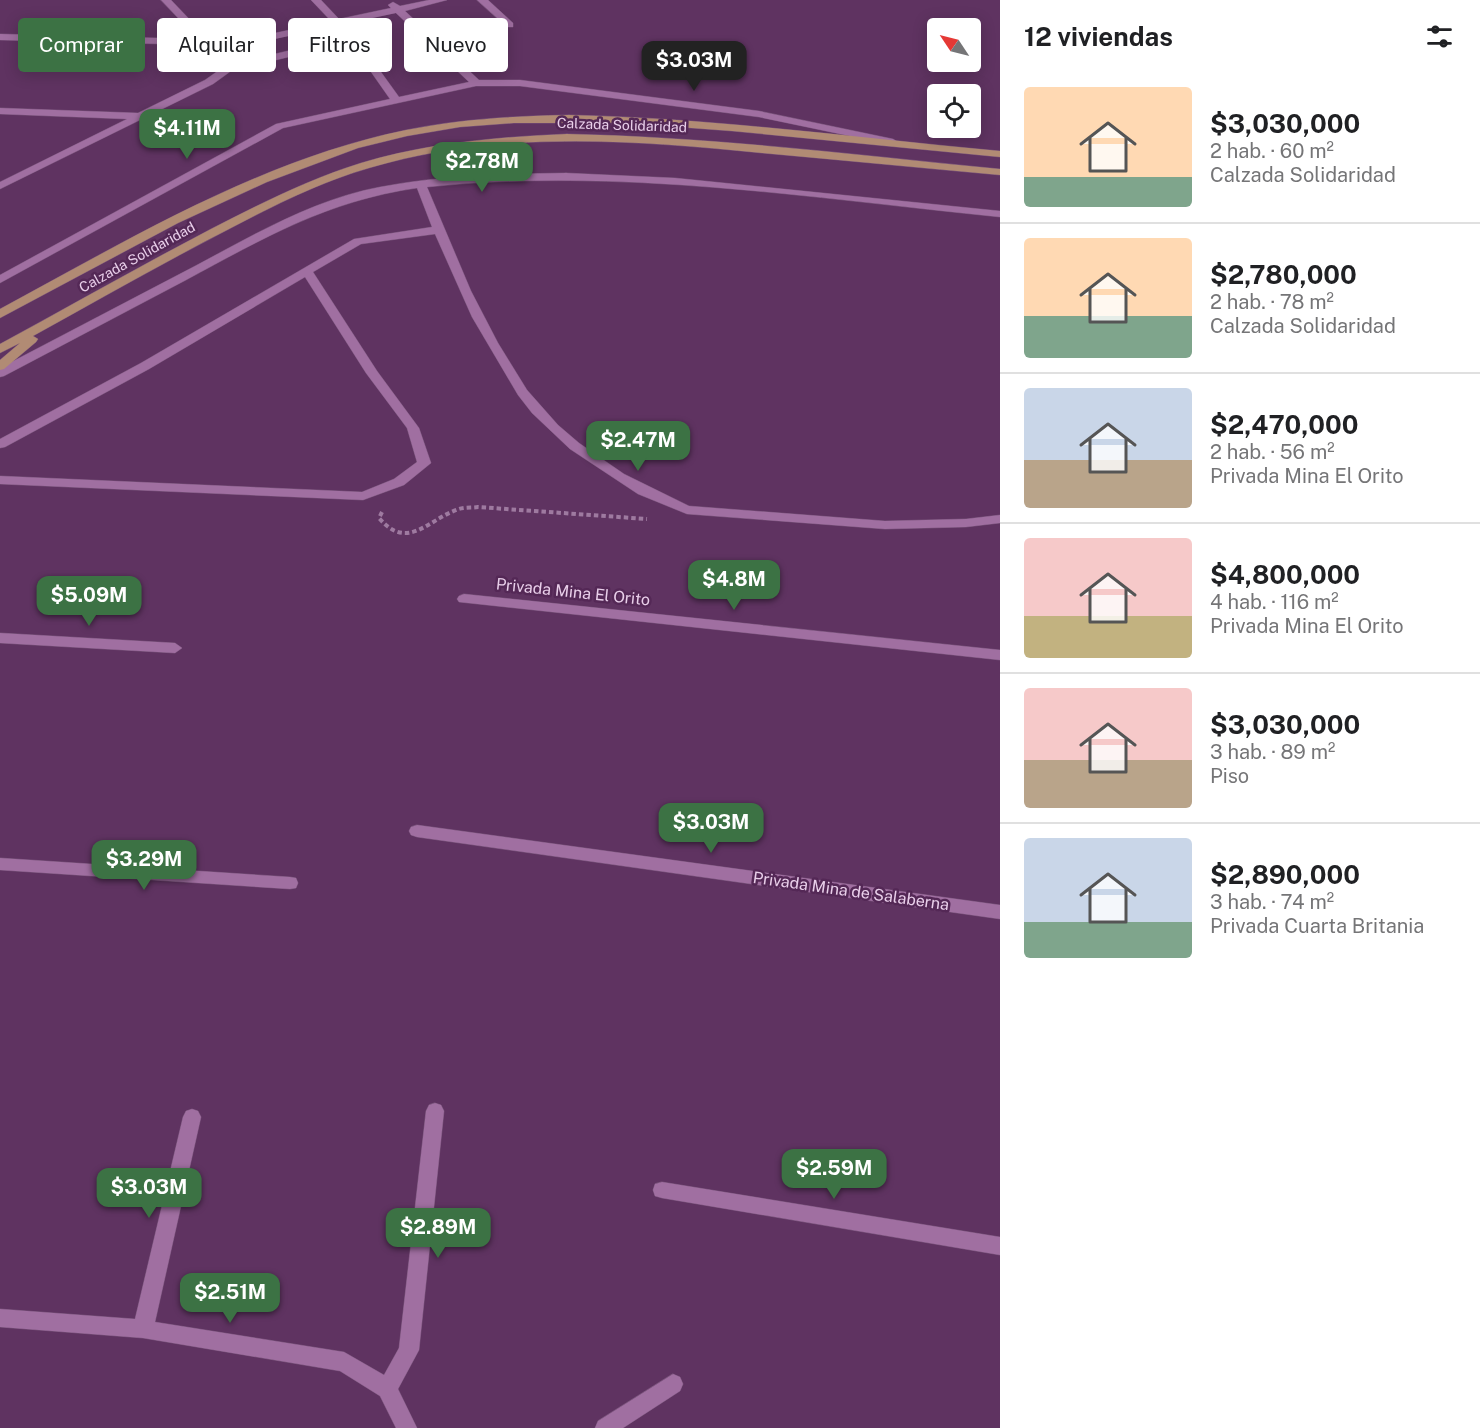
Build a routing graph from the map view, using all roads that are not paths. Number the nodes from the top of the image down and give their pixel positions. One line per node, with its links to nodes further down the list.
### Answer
1 (166, 0): 7 (street)
2 (316, 0): 8 (street)
3 (388, 0): 6 (street)
4 (442, 0): 6 (street)
5 (482, 0): 10 (street)
6 (397, 9): 9 (street); 15 (street)
7 (183, 18)
8 (335, 18)
9 (357, 18)
10 (510, 25)
11 (0, 37): 12 (street)
12 (157, 44)
13 (222, 72): 18 (street)
14 (376, 72): 16 (street)
15 (476, 83): 16 (street); 19 (street)
16 (396, 100): 27 (street)
17 (0, 111): 18 (street)
18 (140, 116): 23 (street)
19 (907, 146): 20 (main road, Calzada Solidaridad); 28 (main road, Calzada Solidaridad)
20 (1000, 154)
21 (1000, 172): 29 (main road, Calzada Solidaridad)
22 (421, 184): 24 (street); 25 (street); 32 (street)
23 (0, 186)
24 (1000, 214)
25 (438, 230): 26 (street); 35 (street)
26 (307, 272): 33 (street); 34 (street)
27 (0, 280)
28 (0, 314)
29 (53, 321): 30 (main road, Calzada Solidaridad); 31 (main road)
30 (0, 349)
31 (0, 366)
32 (0, 373)
33 (0, 444)
34 (0, 480)
35 (1000, 519)
36 (464, 599): 39 (street, Privada Mina El Orito)
37 (0, 638): 38 (street)
38 (175, 648)
39 (1000, 655)
40 (417, 831): 43 (street, Privada Mina de Salaberna)
41 (0, 864): 42 (street)
42 (290, 883)
43 (1000, 912)
44 (435, 1111): 51 (street)
45 (192, 1117): 49 (street)
46 (662, 1190): 47 (street)
47 (1000, 1246)
48 (0, 1318): 49 (street)
49 (143, 1329): 51 (street)
50 (673, 1384): 53 (street)
51 (387, 1389): 52 (street)
52 (407, 1428)
53 (604, 1428)

